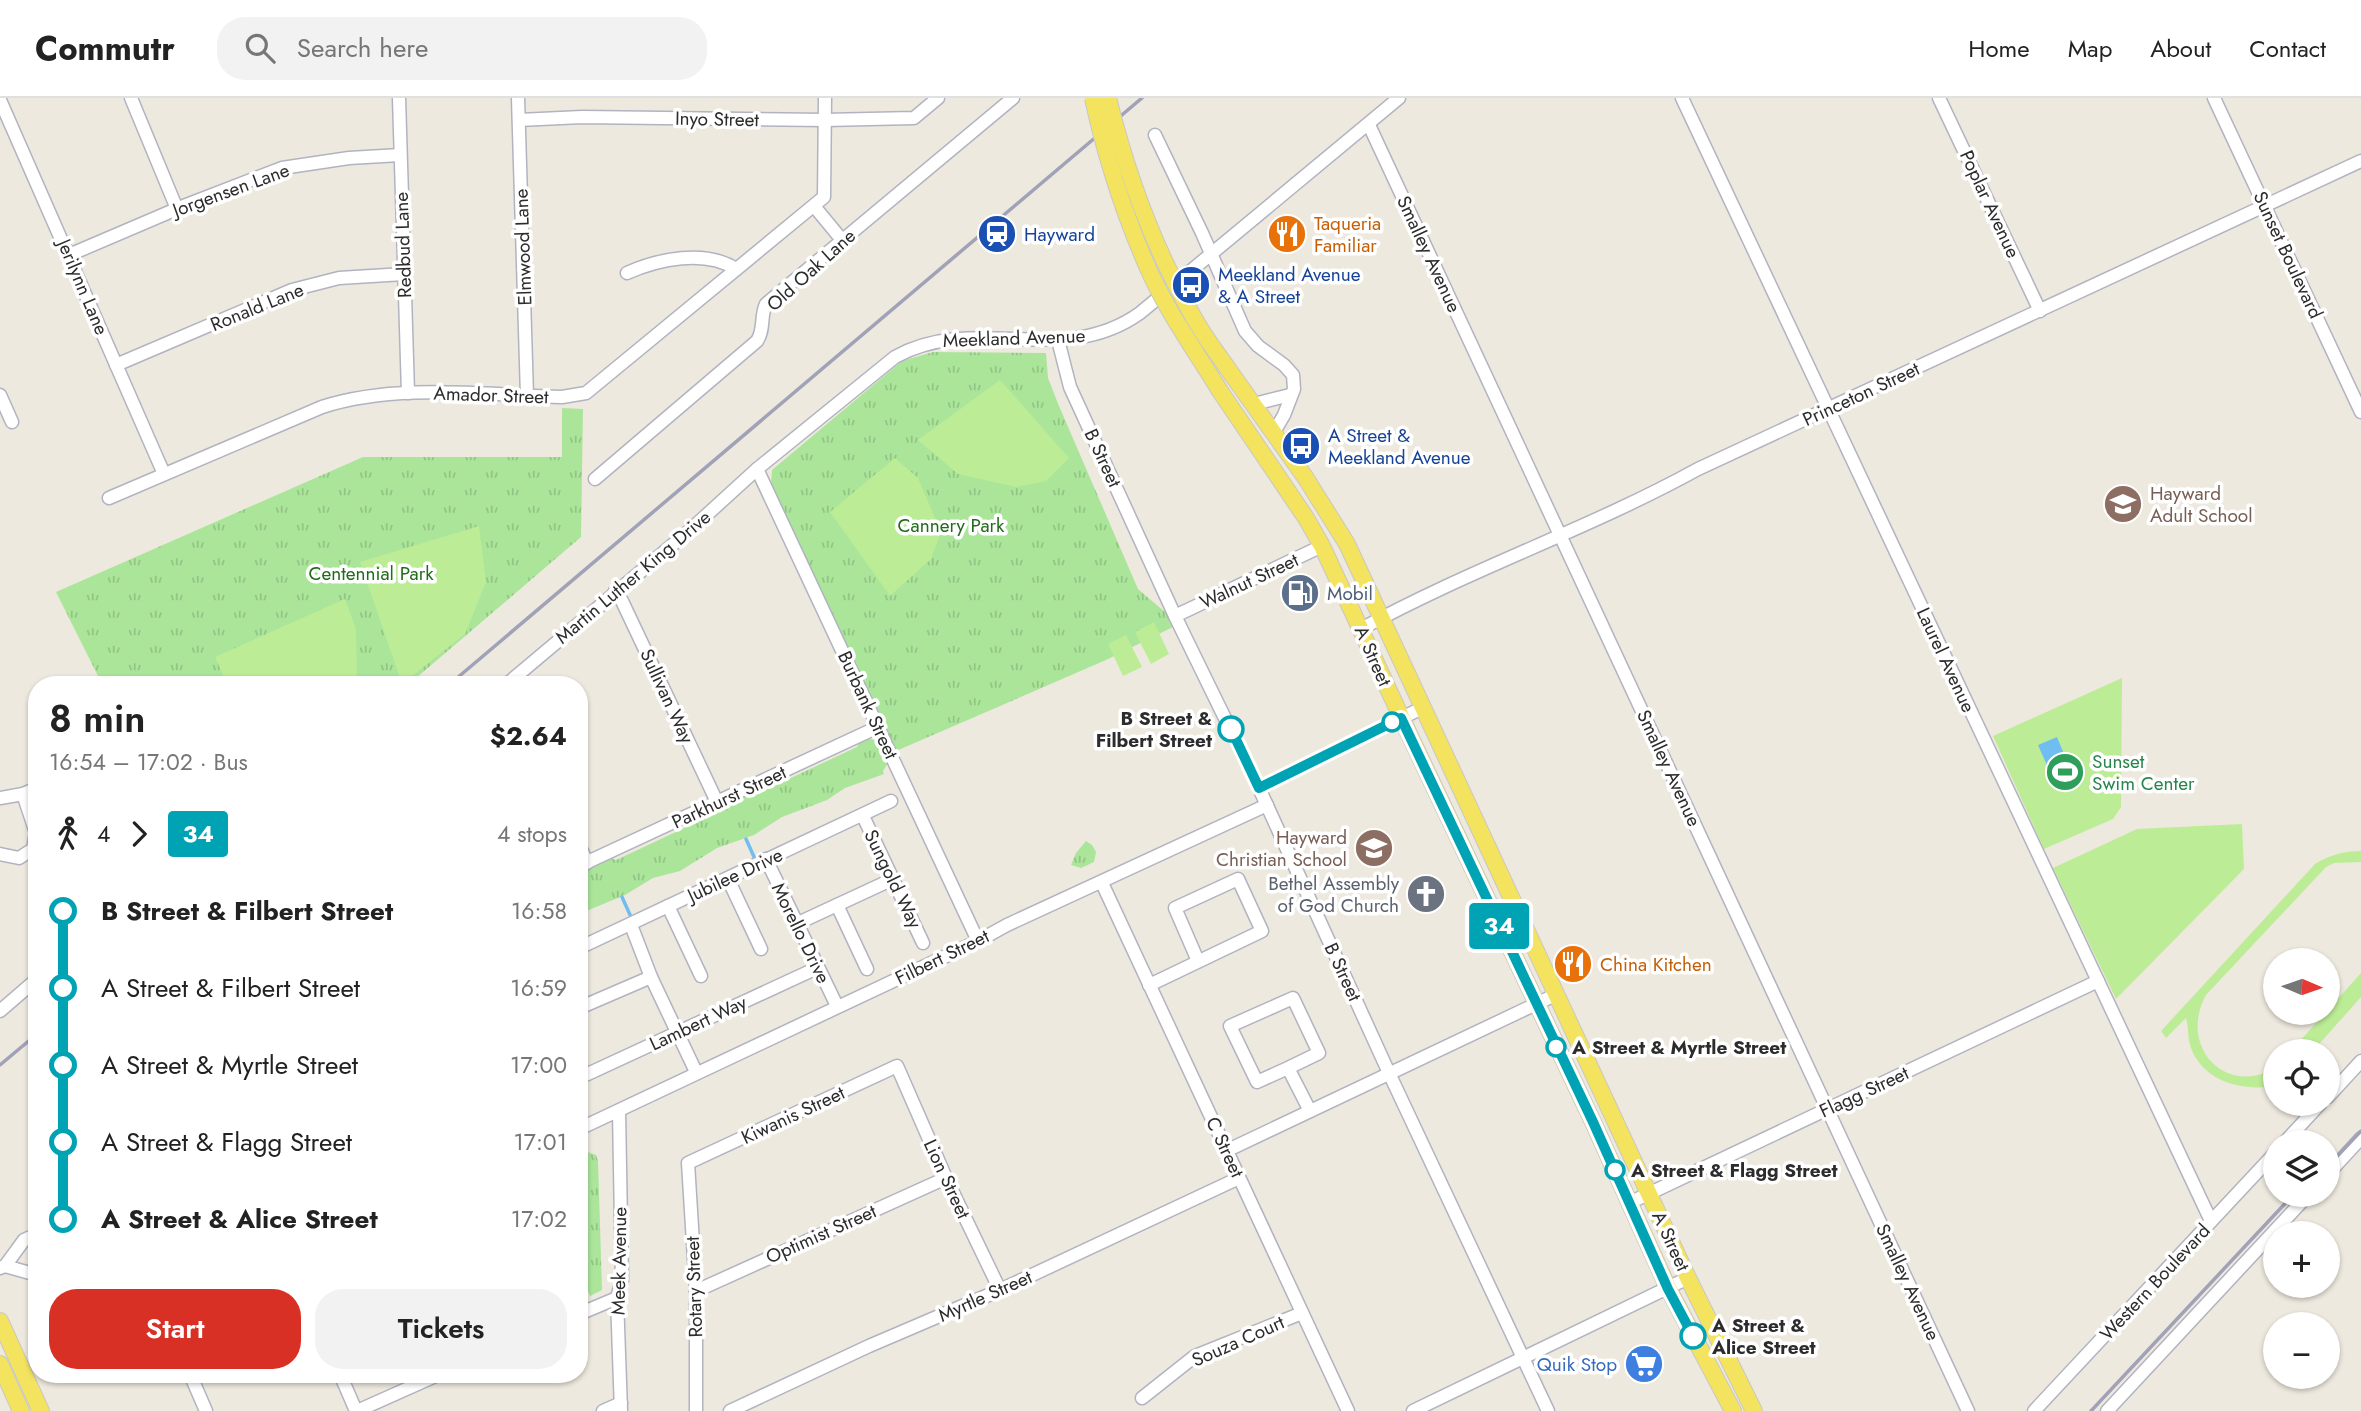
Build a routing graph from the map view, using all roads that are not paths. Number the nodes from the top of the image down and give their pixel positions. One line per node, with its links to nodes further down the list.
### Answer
1 (131, 98): 23 (street)
2 (399, 98): 19 (street, Redbud Lane)
3 (518, 98): 14 (street, Elmwood Lane)
4 (825, 98): 15 (street)
5 (938, 98): 15 (street, Inyo Street)
6 (1013, 98): 24 (street, Old Oak Lane)
7 (1093, 98): 18 (main road, bridge)
8 (1108, 98): 18 (main road, bridge)
9 (1399, 98): 16 (street, Meekland Avenue)
10 (1682, 98): 38 (street, Laurel Avenue)
11 (1939, 98): 30 (street, Poplar Avenue)
12 (2214, 98): 22 (street, Sunset Boulevard)
13 (0, 100): 26 (street, Jerilynn Lane)
14 (519, 120): 15 (street, Inyo Street); 36 (street, Elmwood Lane)
15 (825, 120): 21 (street)
16 (1369, 125): 25 (street, Meekland Avenue); 46 (street, Smalley Avenue)
17 (1155, 135): 25 (street)
18 (1111, 138): 37 (main road, A Street, bridge); 47 (main road, A Street, bridge)
19 (400, 155): 23 (street, Jorgensen Lane); 29 (street, Redbud Lane)
20 (2361, 161): 22 (street, Princeton Street)
21 (819, 201): 24 (street); 27 (street, Amador Street)
22 (2264, 206): 30 (street, Princeton Street); 39 (street, Sunset Boulevard)
23 (177, 209): 26 (street, Jorgensen Lane)
24 (842, 240): 44 (street, Old Oak Lane)
25 (1211, 254): 31 (street, Meekland Avenue); 35 (street)
26 (69, 255): 32 (street, Jerilynn Lane)
27 (736, 269): 28 (street); 36 (street, Amador Street)
28 (627, 272)
29 (404, 274): 32 (street, Ronald Lane); 33 (street, Redbud Lane)
30 (2040, 311): 38 (street, Princeton Street)
31 (1058, 340): 42 (street, Meekland Avenue); 49 (street, B Street)
32 (116, 365): 43 (street, Jerilynn Lane)
33 (408, 393): 36 (street, Amador Street); 43 (street, Amador Street)
34 (0, 395): 40 (street)
35 (1290, 395): 37 (street); 41 (street)
36 (527, 396)
37 (1254, 404): 41 (main road, A Street)
38 (1828, 410): 46 (street, Princeton Street); 85 (street, Laurel Avenue)
39 (2361, 412)
40 (12, 422)
41 (1274, 432): 50 (main road, A Street)
42 (757, 469): 48 (street, Martin Luther King Drive); 55 (street, Burbank Street)
43 (164, 474): 45 (street, Amador Street)
44 (595, 479)
45 (108, 498)
46 (1560, 534): 50 (street, Princeton Street); 101 (street, Smalley Avenue)
47 (1322, 546): 49 (street, Walnut Street); 51 (main road, A Street)
48 (615, 591): 52 (street, Martin Luther King Drive); 61 (street, Sullivan Way)
49 (1175, 616): 56 (street, B Street)
50 (1382, 618): 51 (street, Princeton Street); 53 (main road, A Street)
51 (1361, 629): 54 (main road, A Street)
52 (516, 676)
53 (1422, 708): 54 (street); 88 (main road, A Street)
54 (1401, 718): 56 (street); 90 (main road, A Street)
55 (878, 727): 61 (street, Parkhurst Street); 76 (street, Burbank Street)
56 (1259, 788): 62 (street, B Street)
57 (28, 792): 58 (street)
58 (23, 794): 59 (street); 63 (street)
59 (0, 798)
60 (891, 801): 64 (street, Jubilee Drive)
61 (717, 802): 68 (street, Parkhurst Street)
62 (1267, 805): 71 (street, Filbert Street); 98 (street, B Street)
63 (28, 809)
64 (863, 816): 67 (street, Jubilee Drive); 70 (street, Sungold Way)
65 (28, 852): 66 (street)
66 (0, 854)
67 (766, 859): 69 (street, Jubilee Drive); 74 (street, Morello Drive)
68 (588, 862)
69 (728, 879): 73 (street, Jubilee Drive); 79 (street)
70 (892, 879): 72 (street); 77 (street, Sungold Way)
71 (1102, 883): 76 (street, Filbert Street); 86 (street, C Street)
72 (837, 905): 74 (street); 82 (street)
73 (668, 906): 75 (street, Jubilee Drive); 84 (street)
74 (796, 924): 81 (street, Morello Drive)
75 (631, 925): 78 (street, Jubilee Drive); 83 (street)
76 (978, 942): 91 (street, Filbert Street)
77 (923, 943)
78 (588, 944)
79 (761, 949)
80 (1198, 961): 80 (street); 86 (street)
81 (817, 968): 91 (street, Morello Drive); 93 (street, Lambert Way)
82 (867, 969)
83 (651, 976): 89 (street); 93 (street)
84 (701, 976)
85 (2098, 981): 101 (street, Flagg Street); 117 (street, Laurel Avenue)
86 (1149, 985): 108 (street, C Street)
87 (28, 987): 92 (street)
88 (1555, 995): 90 (street); 114 (main road, A Street)
89 (588, 1004)
90 (1535, 1004): 98 (street); 115 (main road, A Street)
91 (837, 1006): 97 (street, Filbert Street)
92 (0, 1011)
93 (677, 1032): 97 (street); 99 (street, Lambert Way)
94 (2361, 1061): 100 (street)
95 (897, 1066): 110 (street, Kiwanis Street); 112 (street, Lion Street)
96 (1288, 1069): 96 (street); 103 (street)
97 (696, 1072): 102 (street, Filbert Street)
98 (1389, 1073): 103 (street); 129 (street, B Street)
99 (588, 1074)
100 (2340, 1084)
101 (1828, 1109): 114 (street, Flagg Street); 150 (street, Smalley Avenue)
102 (619, 1111): 105 (street, Filbert Street); 125 (street, Meek Avenue)
103 (1310, 1111): 108 (street)
104 (2309, 1116): 106 (street)
105 (588, 1125)
106 (2296, 1130)
107 (2361, 1138): 109 (street)
108 (1226, 1151): 113 (street, C Street)
109 (2340, 1161)
110 (688, 1163): 124 (street, Rotary Street)
111 (2263, 1166): 117 (street, Western Boulevard)
112 (946, 1178): 123 (street, Lion Street); 124 (street, Optimist Street)
113 (1239, 1178): 123 (street, Myrtle Street); 127 (street, C Street)
114 (1649, 1194): 115 (street, Flagg Street); 121 (main road, A Street)
115 (1629, 1203): 122 (main road, A Street)
116 (2297, 1207): 152 (street)
117 (2211, 1221): 151 (street, Western Boulevard)
118 (28, 1238): 119 (street)
119 (3, 1267): 120 (street)
120 (28, 1273)
121 (1688, 1278): 122 (street); 149 (main road, A Street)
122 (1668, 1289): 129 (street); 148 (main road, A Street)
123 (1000, 1290): 144 (street, Myrtle Street)
124 (696, 1291): 143 (street, Rotary Street)
125 (617, 1298): 126 (street); 137 (street, Meek Avenue)
126 (588, 1310)
127 (1302, 1313): 136 (street, Souza Court); 145 (street, C Street)
128 (0, 1321): 131 (main road)
129 (1524, 1358): 146 (street); 147 (street, B Street)
130 (0, 1364): 138 (main road)
131 (28, 1383)
132 (28, 1383): 139 (main road)
133 (194, 1383): 140 (street)
134 (344, 1383): 141 (street)
135 (420, 1383): 141 (street)
136 (1142, 1398)
137 (621, 1407): 142 (street)
138 (22, 1411)
139 (41, 1411)
140 (206, 1411)
141 (356, 1411)
142 (603, 1411)
143 (696, 1411)
144 (730, 1411)
145 (1348, 1411)
146 (1413, 1411)
147 (1548, 1411)
148 (1733, 1411)
149 (1754, 1411)
150 (1968, 1411)
151 (2034, 1411)
152 (2107, 1411)

